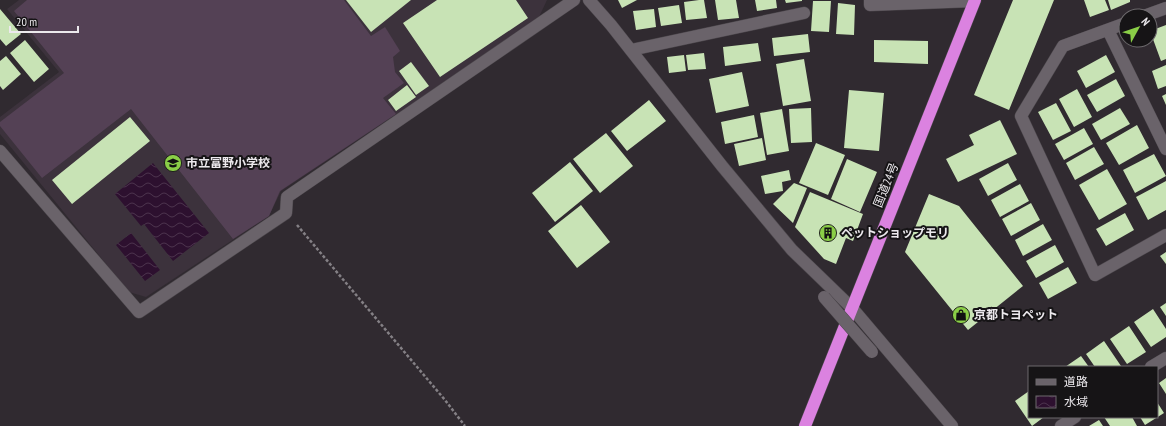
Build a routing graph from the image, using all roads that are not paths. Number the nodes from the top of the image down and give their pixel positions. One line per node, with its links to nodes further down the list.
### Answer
1 (574, 0): 10 (street)
2 (589, 0): 8 (street)
3 (870, 0): 4 (street)
4 (974, 1): 13 (highway, 国道24号)
5 (804, 13): 8 (street)
6 (1118, 26): 7 (street)
7 (1108, 30): 9 (street); 11 (street)
8 (631, 50): 13 (street)
9 (1166, 149)
10 (0, 151)
11 (1166, 234)
12 (824, 297): 14 (street, bridge)
13 (852, 308): 18 (highway, 国道24号); 19 (street)
14 (872, 352)
15 (1166, 358): 16 (street)
16 (1153, 366)
17 (1073, 418): 20 (street)
18 (805, 426)
19 (952, 426)
20 (1061, 426)

